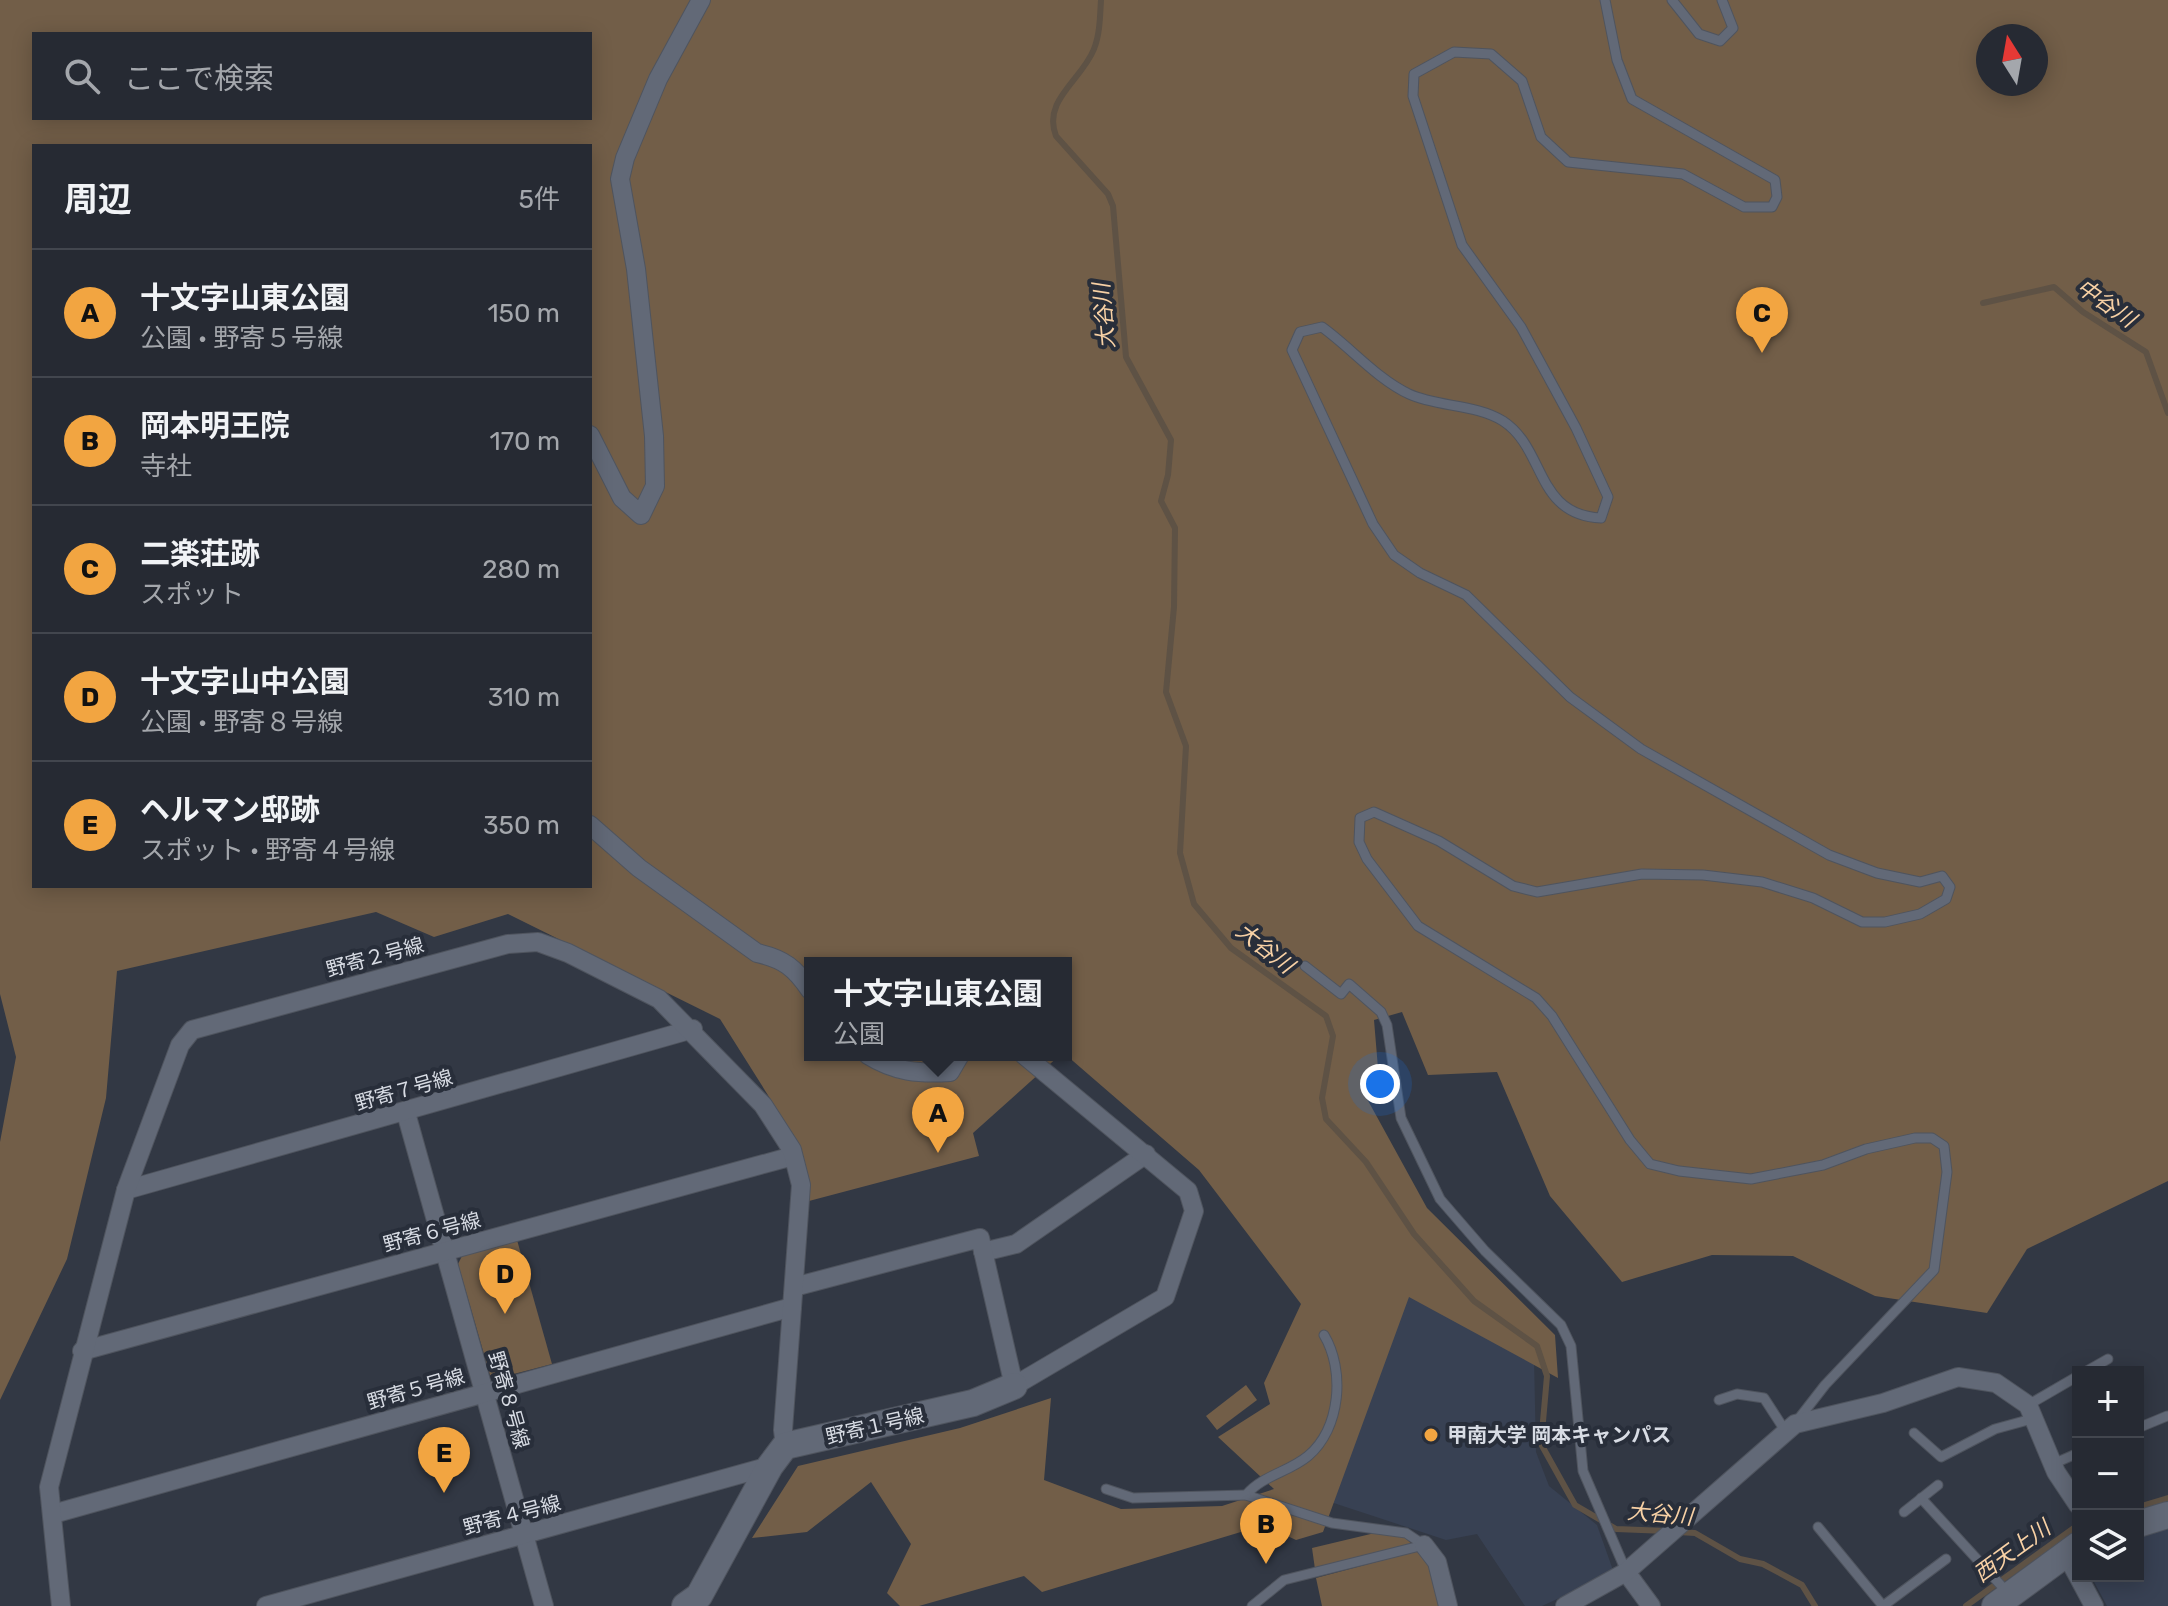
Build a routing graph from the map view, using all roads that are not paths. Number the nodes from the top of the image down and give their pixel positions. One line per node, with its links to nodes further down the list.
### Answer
1 (701, 0): 5 (street)
2 (1605, 0): 32 (lane)
3 (1672, 0): 4 (lane)
4 (1722, 0)
5 (592, 439)
6 (592, 827): 8 (street)
7 (1305, 966): 51 (lane)
8 (804, 982)
9 (693, 1029): 13 (street, 野寄７号線); 15 (street, 野寄２号線); 16 (street, 野寄２号線)
10 (878, 1061): 11 (street)
11 (956, 1061)
12 (1031, 1061): 14 (street)
13 (406, 1113): 16 (street, 野寄７号線); 17 (street, 野寄８号線)
14 (1146, 1154): 18 (street); 26 (street)
15 (793, 1156): 17 (street, 野寄６号線); 19 (street, 野寄２号線)
16 (126, 1190): 22 (street, 野寄２号線)
17 (444, 1252): 22 (street, 野寄６号線); 27 (street, 野寄８号線)
18 (983, 1252): 19 (street); 26 (street)
19 (794, 1287): 20 (street, 野寄２号線)
20 (792, 1307): 27 (street, 野寄５号線); 34 (street, 野寄２号線)
21 (1324, 1335): 39 (lane)
22 (82, 1351): 43 (street, 野寄２号線)
23 (2108, 1359): 24 (lane)
24 (2096, 1366)
25 (2072, 1381): 29 (lane)
26 (1014, 1386): 34 (street, 野寄１号線)
27 (484, 1393): 43 (street, 野寄５号線); 47 (street, 野寄８号線)
28 (1719, 1400): 32 (lane)
29 (2031, 1412): 32 (street); 33 (lane); 36 (street)
30 (2167, 1416): 31 (lane)
31 (2144, 1426)
32 (1791, 1428): 51 (street)
33 (1914, 1433)
34 (778, 1456): 47 (street, 野寄４号線); 57 (street)
35 (2072, 1456): 36 (lane)
36 (2053, 1464): 40 (street)
37 (1938, 1485): 41 (lane)
38 (1106, 1489): 39 (lane)
39 (1246, 1495): 48 (lane)
40 (2072, 1495)
41 (1921, 1498): 42 (lane); 53 (lane)
42 (1904, 1512)
43 (53, 1514): 54 (street, 野寄２号線)
44 (2168, 1515): 45 (street)
45 (2144, 1522)
46 (1818, 1527): 50 (lane)
47 (525, 1534): 55 (street, 野寄４号線); 56 (street, 野寄８号線)
48 (1424, 1545): 58 (lane); 59 (street)
49 (2072, 1549): 53 (street)
50 (1946, 1559)
51 (1626, 1572): 60 (street); 61 (street)
52 (2085, 1582): 62 (street)
53 (2000, 1593)
54 (61, 1606)
55 (266, 1606)
56 (544, 1606)
57 (685, 1606)
58 (1252, 1606)
59 (1448, 1606)
60 (1565, 1606)
61 (1651, 1606)
62 (2094, 1606)

